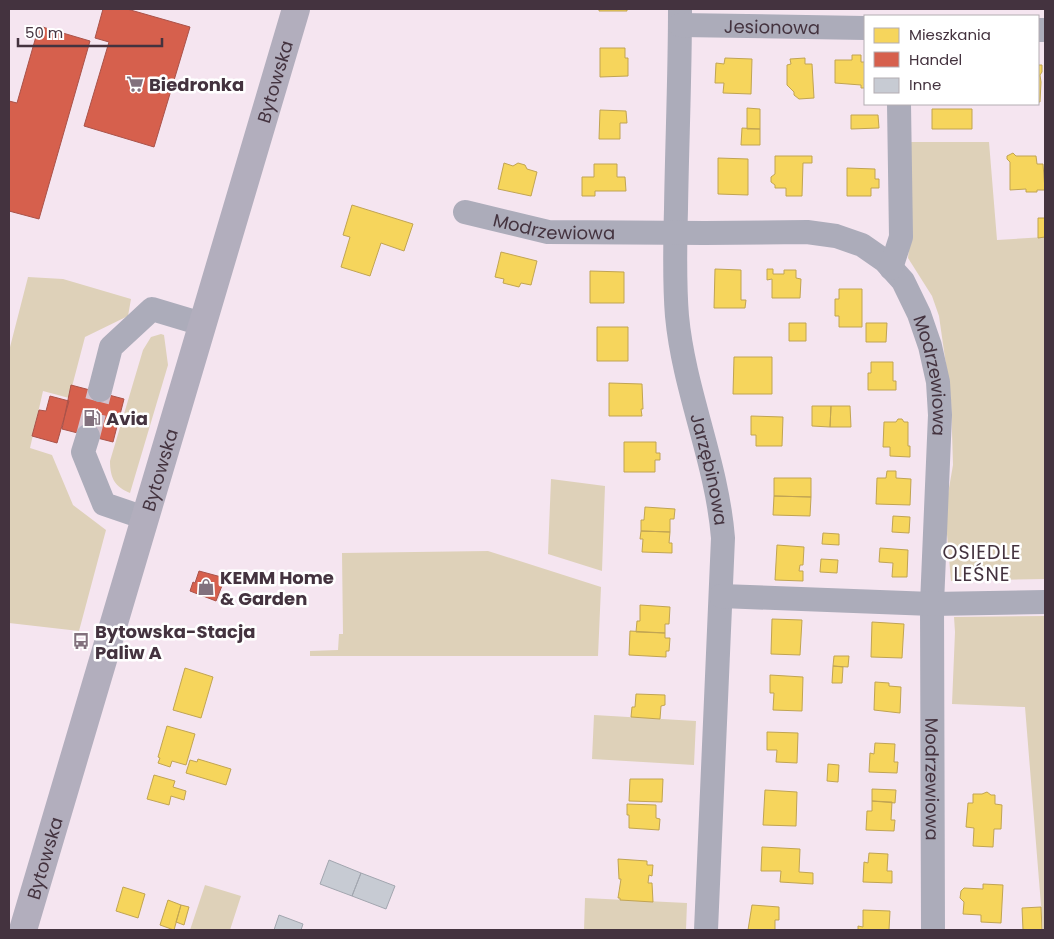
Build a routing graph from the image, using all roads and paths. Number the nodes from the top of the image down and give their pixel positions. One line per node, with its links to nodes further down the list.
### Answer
1 (296, 9): 8 (main road, Bytowska)
2 (680, 17): 3 (street, Jesionowa); 6 (street, Jarzębinowa)
3 (864, 28)
4 (899, 105): 7 (street)
5 (465, 212): 6 (street, Modrzewiowa)
6 (676, 233): 7 (street, Modrzewiowa); 12 (street, Jarzębinowa)
7 (890, 268): 14 (street, Modrzewiowa)
8 (202, 324): 9 (street); 11 (main road, Bytowska)
9 (100, 390)
10 (88, 436): 11 (street)
11 (145, 518): 15 (main road, Bytowska)
12 (721, 596): 14 (street); 16 (street, Jarzębinowa)
13 (1045, 602): 14 (street)
14 (932, 604): 17 (street, Modrzewiowa)
15 (23, 930)
16 (706, 930)
17 (933, 930)

